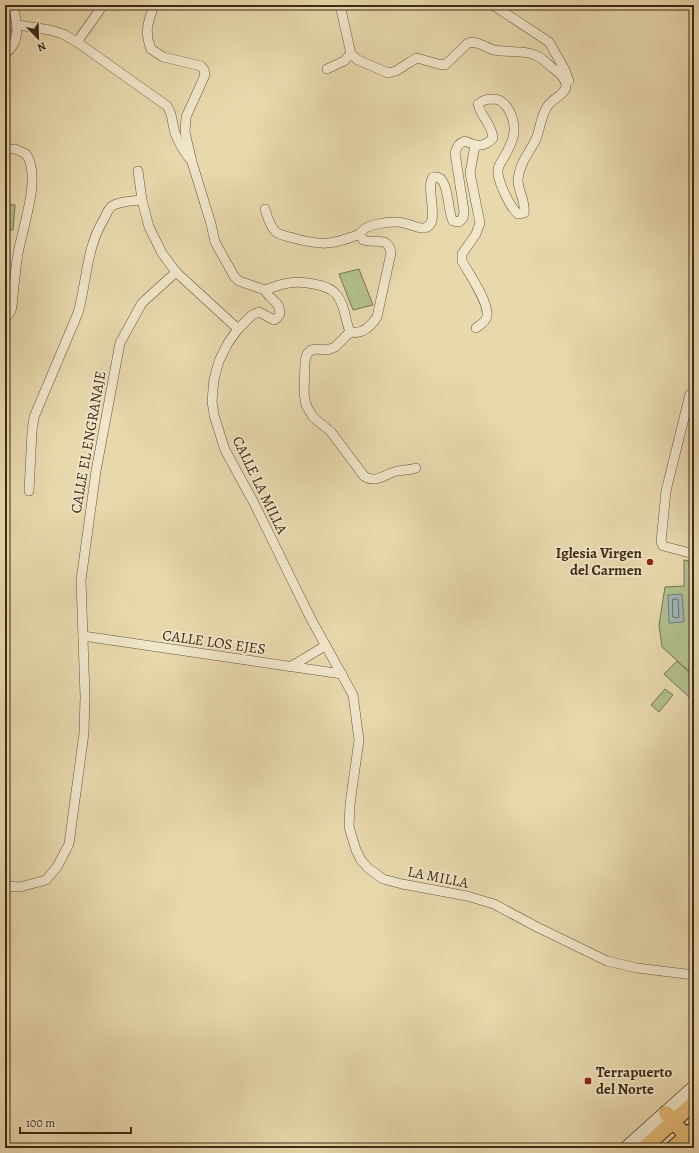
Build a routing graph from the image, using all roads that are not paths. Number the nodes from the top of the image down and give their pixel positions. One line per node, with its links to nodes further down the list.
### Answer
1 (13, 5): 6 (street)
2 (102, 5): 7 (street)
3 (154, 5): 14 (street)
4 (340, 5): 9 (street)
5 (493, 5): 11 (street)
6 (18, 25): 7 (street); 8 (street)
7 (77, 42): 14 (street)
8 (5, 54)
9 (351, 54): 10 (street); 11 (street)
10 (327, 69)
11 (563, 93): 12 (street)
12 (475, 145): 18 (street); 23 (street)
13 (5, 149): 21 (street)
14 (192, 162): 20 (street)
15 (138, 171): 16 (street)
16 (142, 200): 19 (street); 29 (street)
17 (265, 209): 18 (street)
18 (360, 234): 25 (street)
19 (176, 272): 24 (street); 31 (street, CALLE EL ENGRANAJE)
20 (265, 290): 24 (street, CALLE LA MILLA); 25 (street)
21 (9, 306): 22 (street)
22 (5, 319)
23 (476, 328)
24 (238, 329): 32 (street, CALLE LA MILLA)
25 (350, 332): 28 (street)
26 (690, 394): 27 (street)
27 (690, 417): 30 (street)
28 (416, 468)
29 (29, 491)
30 (694, 554)
31 (83, 636): 33 (street, CALLE LOS EJES); 35 (street, CALLE EL ENGRANAJE)
32 (325, 646): 33 (street); 34 (street, CALLE LA MILLA)
33 (290, 667): 34 (street, CALLE LOS EJES)
34 (342, 674): 36 (street, LA MILLA)
35 (5, 886)
36 (694, 975)
37 (694, 1088): 39 (main road)
38 (694, 1103): 39 (main road)
39 (670, 1117): 40 (main road); 41 (main road); 42 (main road)
40 (690, 1132): 43 (main road)
41 (626, 1148)
42 (644, 1148)
43 (673, 1148)

